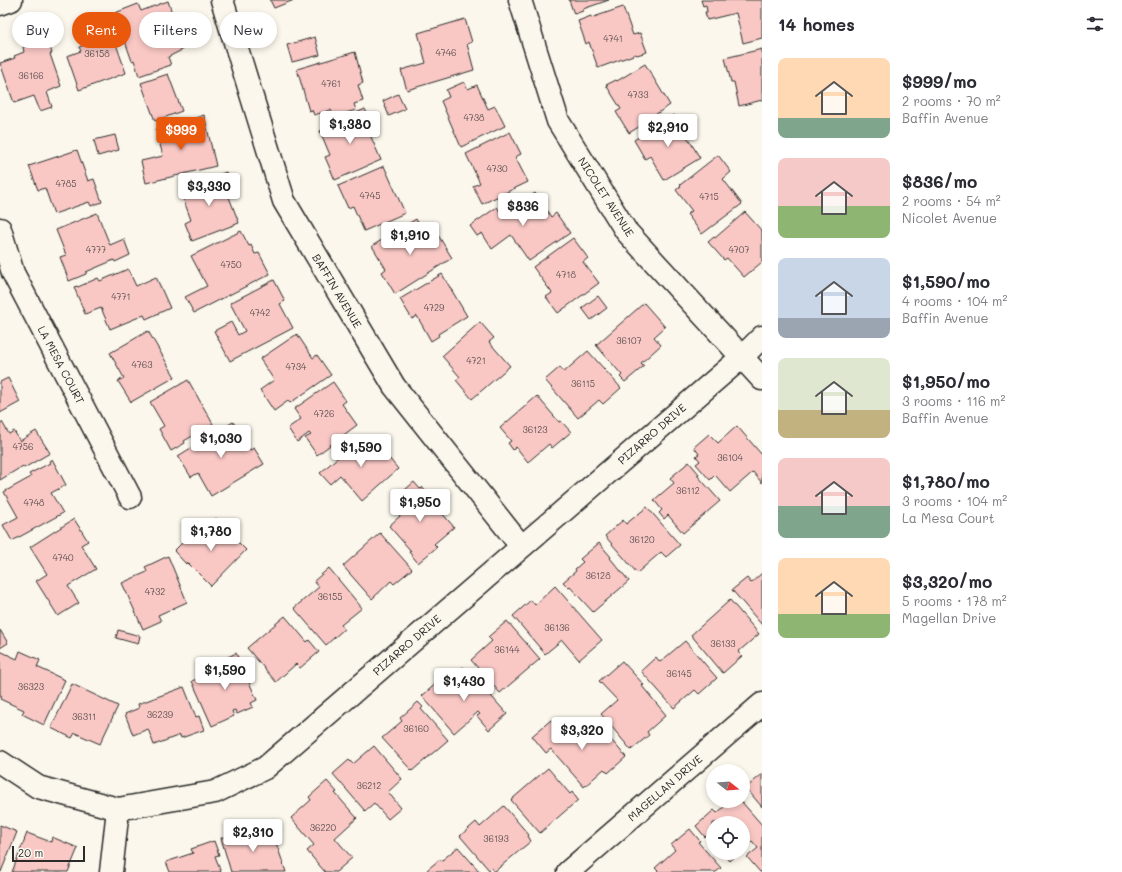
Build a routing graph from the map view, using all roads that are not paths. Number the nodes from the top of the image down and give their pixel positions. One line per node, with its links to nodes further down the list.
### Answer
1 (11, 0): 4 (street)
2 (222, 0): 10 (street, BAFFIN AVENUE)
3 (520, 0): 7 (street, NICOLET AVENUE)
4 (0, 4)
5 (0, 229): 9 (street, LA MESA COURT)
6 (762, 337): 7 (street, PIZARRO DRIVE)
7 (742, 357): 8 (street, NICOLET AVENUE); 10 (street, PIZARRO DRIVE)
8 (762, 379)
9 (130, 497)
10 (521, 546): 13 (street, PIZARRO DRIVE)
11 (762, 704): 15 (street, MAGELLAN DRIVE)
12 (0, 762): 13 (street, PIZARRO DRIVE)
13 (118, 809): 14 (street)
14 (111, 872)
15 (568, 872)

